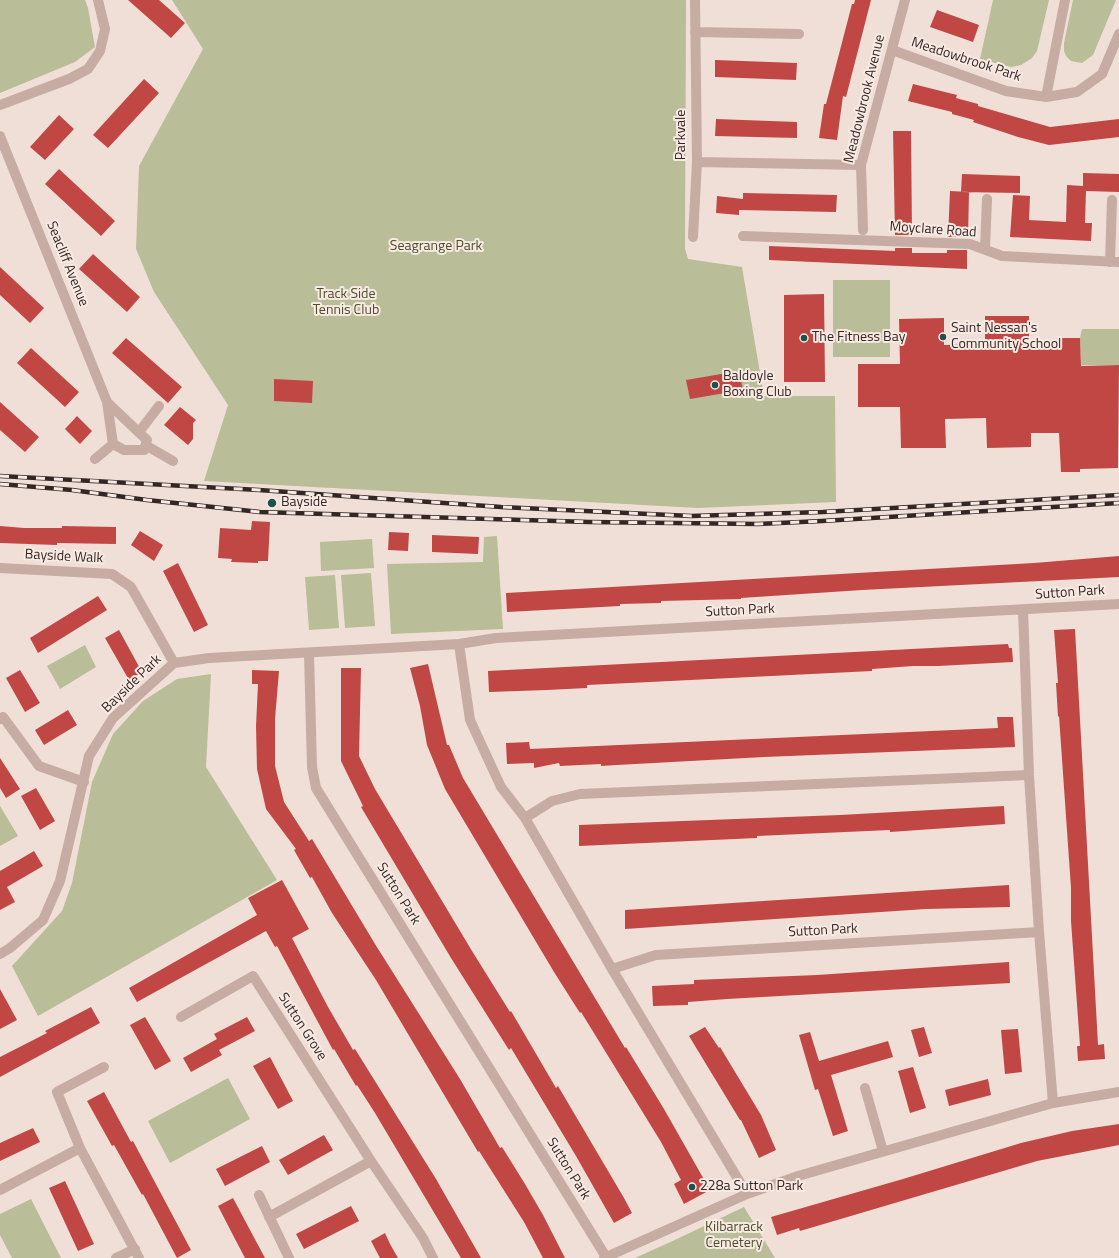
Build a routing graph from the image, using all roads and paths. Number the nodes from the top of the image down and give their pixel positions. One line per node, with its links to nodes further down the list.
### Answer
1 (98, 0): 10 (street)
2 (696, 0): 5 (street, Parkvale)
3 (905, 0): 8 (street, Meadowbrook Avenue)
4 (1065, 0): 9 (street)
5 (695, 32): 6 (street); 12 (street, Parkvale)
6 (799, 34)
7 (1119, 34): 9 (street, Meadowbrook Park)
8 (892, 50): 9 (street, Meadowbrook Park); 13 (street, Meadowbrook Avenue)
9 (1046, 97)
10 (0, 105)
11 (0, 136): 21 (street, Seacliff Avenue)
12 (697, 162): 13 (street); 18 (street, Parkvale)
13 (861, 165): 16 (street, Meadowbrook Avenue)
14 (987, 199): 19 (street)
15 (1112, 200): 20 (street)
16 (864, 230)
17 (743, 236): 19 (street, Moyclare Road)
18 (693, 237)
19 (985, 248): 20 (street, Moyclare Road)
20 (1114, 262)
21 (108, 402): 23 (street, Seacliff Avenue); 24 (street, Seacliff Avenue)
22 (159, 406): 23 (street)
23 (139, 432): 25 (street, Seacliff Avenue)
24 (113, 444): 25 (street); 26 (street)
25 (147, 446): 27 (street)
26 (95, 459)
27 (173, 461)
28 (0, 568): 33 (street, Bayside Walk)
29 (1119, 604): 30 (street, Sutton Park)
30 (1023, 610): 31 (street, Sutton Park); 35 (street, Sutton Park)
31 (459, 644): 32 (street, Sutton Park); 37 (street)
32 (309, 653): 33 (street, Bayside Park); 57 (street, Sutton Park)
33 (174, 663): 36 (street, Bayside Park)
34 (0, 719): 36 (street)
35 (1029, 775): 37 (street); 38 (street, Sutton Park)
36 (84, 782): 39 (street, Bayside Park)
37 (525, 818): 40 (street)
38 (1039, 932): 40 (street, Sutton Park); 45 (street, Sutton Park)
39 (0, 954)
40 (612, 969): 50 (street)
41 (182, 1017): 48 (street, Sutton Grove)
42 (104, 1066): 46 (street)
43 (865, 1088): 47 (street)
44 (1119, 1092): 45 (street, Sutton Park)
45 (1053, 1103): 47 (street, Sutton Park)
46 (80, 1148): 49 (street); 53 (street)
47 (884, 1151): 50 (street, Sutton Park)
48 (371, 1161): 52 (street); 56 (street, Sutton Grove)
49 (0, 1190)
50 (747, 1194): 57 (street, Sutton Park)
51 (259, 1195): 52 (street)
52 (269, 1217): 55 (street)
53 (137, 1254): 54 (street)
54 (116, 1258)
55 (289, 1258)
56 (432, 1258)
57 (605, 1258)

